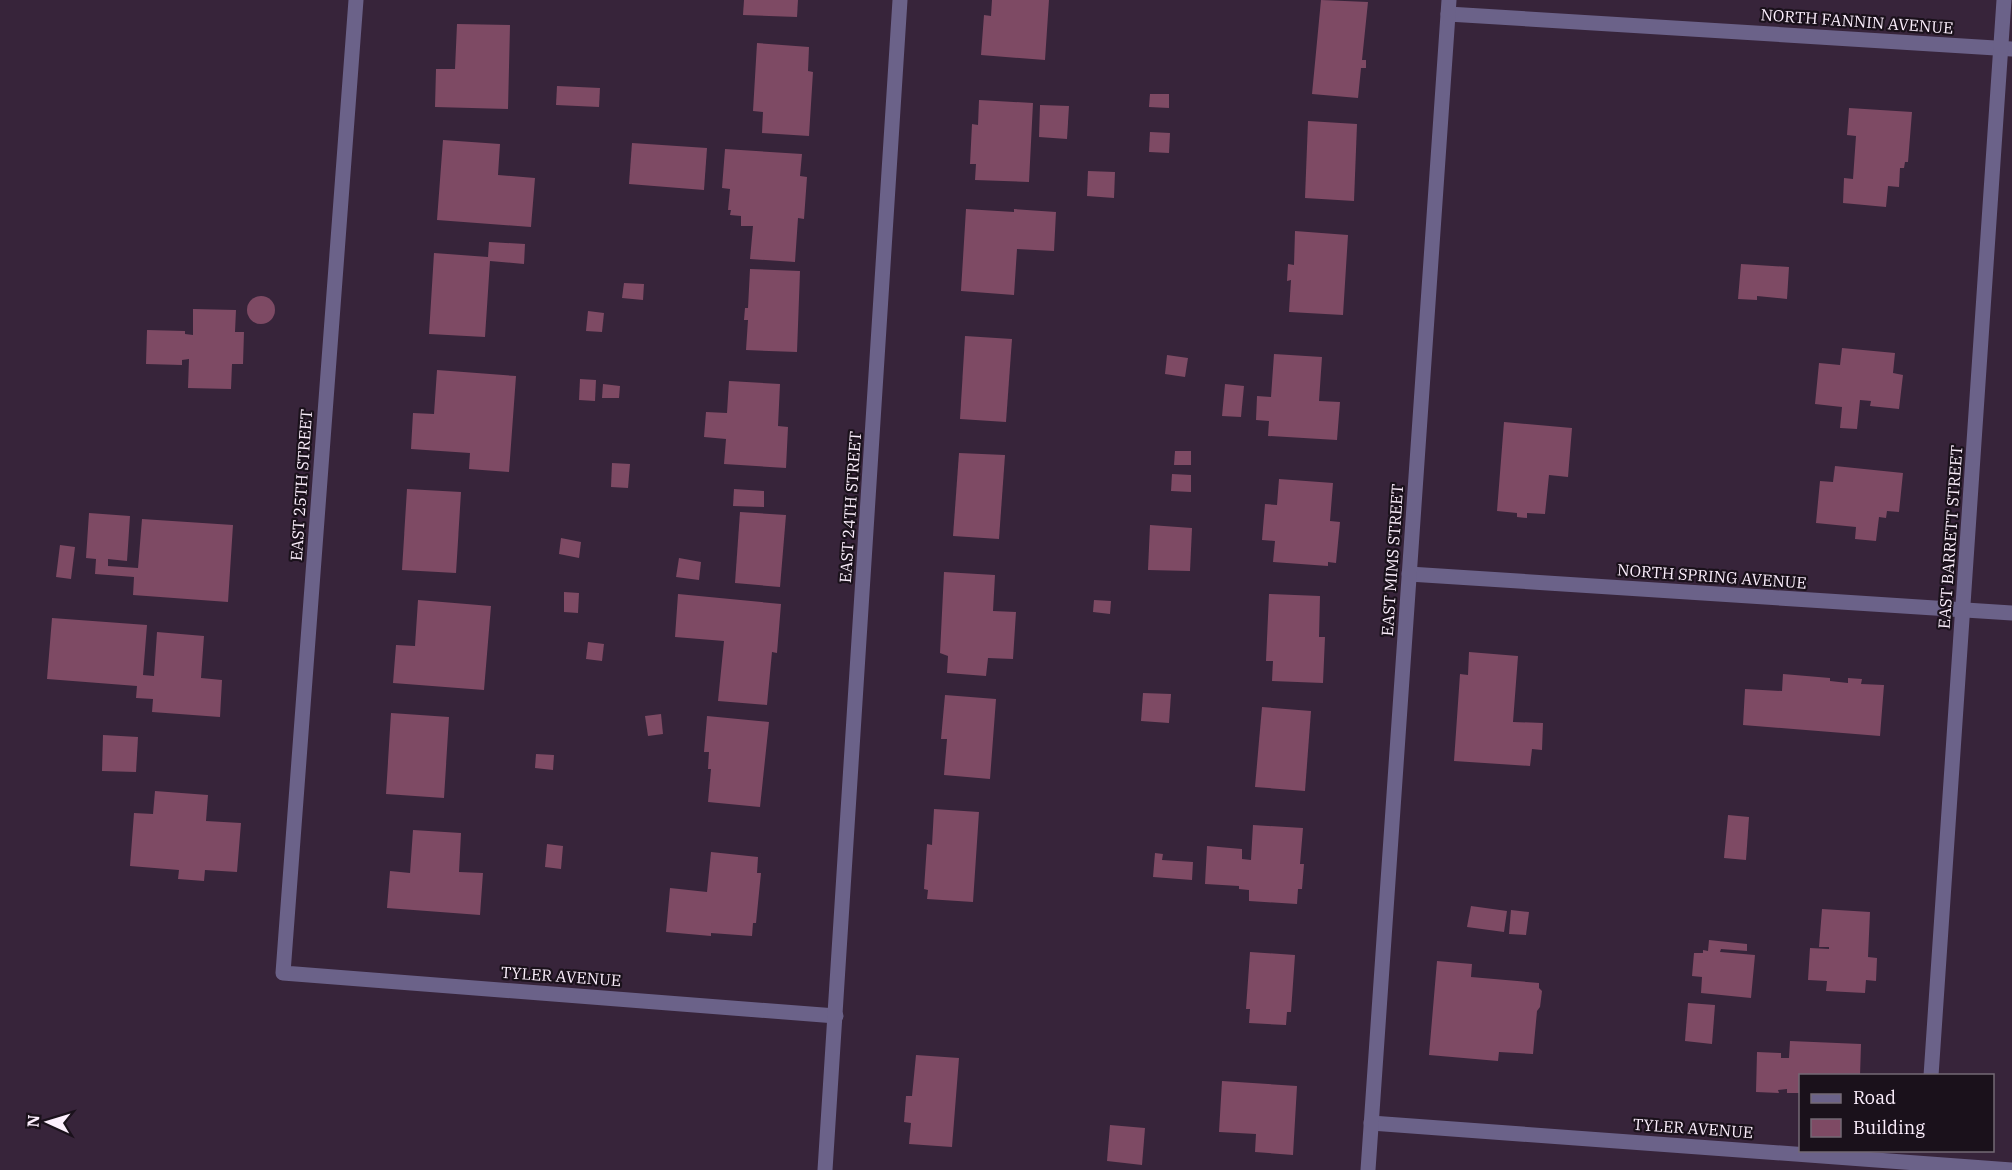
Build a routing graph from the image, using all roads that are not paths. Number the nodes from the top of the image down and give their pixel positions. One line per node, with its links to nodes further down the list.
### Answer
1 (356, 0): 9 (street, EAST 25TH STREET)
2 (900, 0): 10 (street, EAST 24TH STREET)
3 (2004, 0): 5 (street, EAST BARRETT STREET)
4 (1448, 7): 5 (street, NORTH FANNIN AVENUE); 6 (street, EAST MIMS STREET)
5 (2007, 49): 7 (street, EAST BARRETT STREET)
6 (1409, 574): 7 (street, NORTH SPRING AVENUE); 12 (street, EAST MIMS STREET)
7 (1963, 610): 8 (street, NORTH SPRING AVENUE); 11 (street, EAST BARRETT STREET)
8 (2012, 613)
9 (283, 973): 10 (street, TYLER AVENUE)
10 (836, 1016): 14 (street, EAST 24TH STREET)
11 (1931, 1074)
12 (1371, 1123): 13 (street, TYLER AVENUE); 15 (street, EAST MIMS STREET)
13 (1926, 1161): 16 (street, TYLER AVENUE)
14 (825, 1170)
15 (1368, 1170)
16 (2012, 1170)

